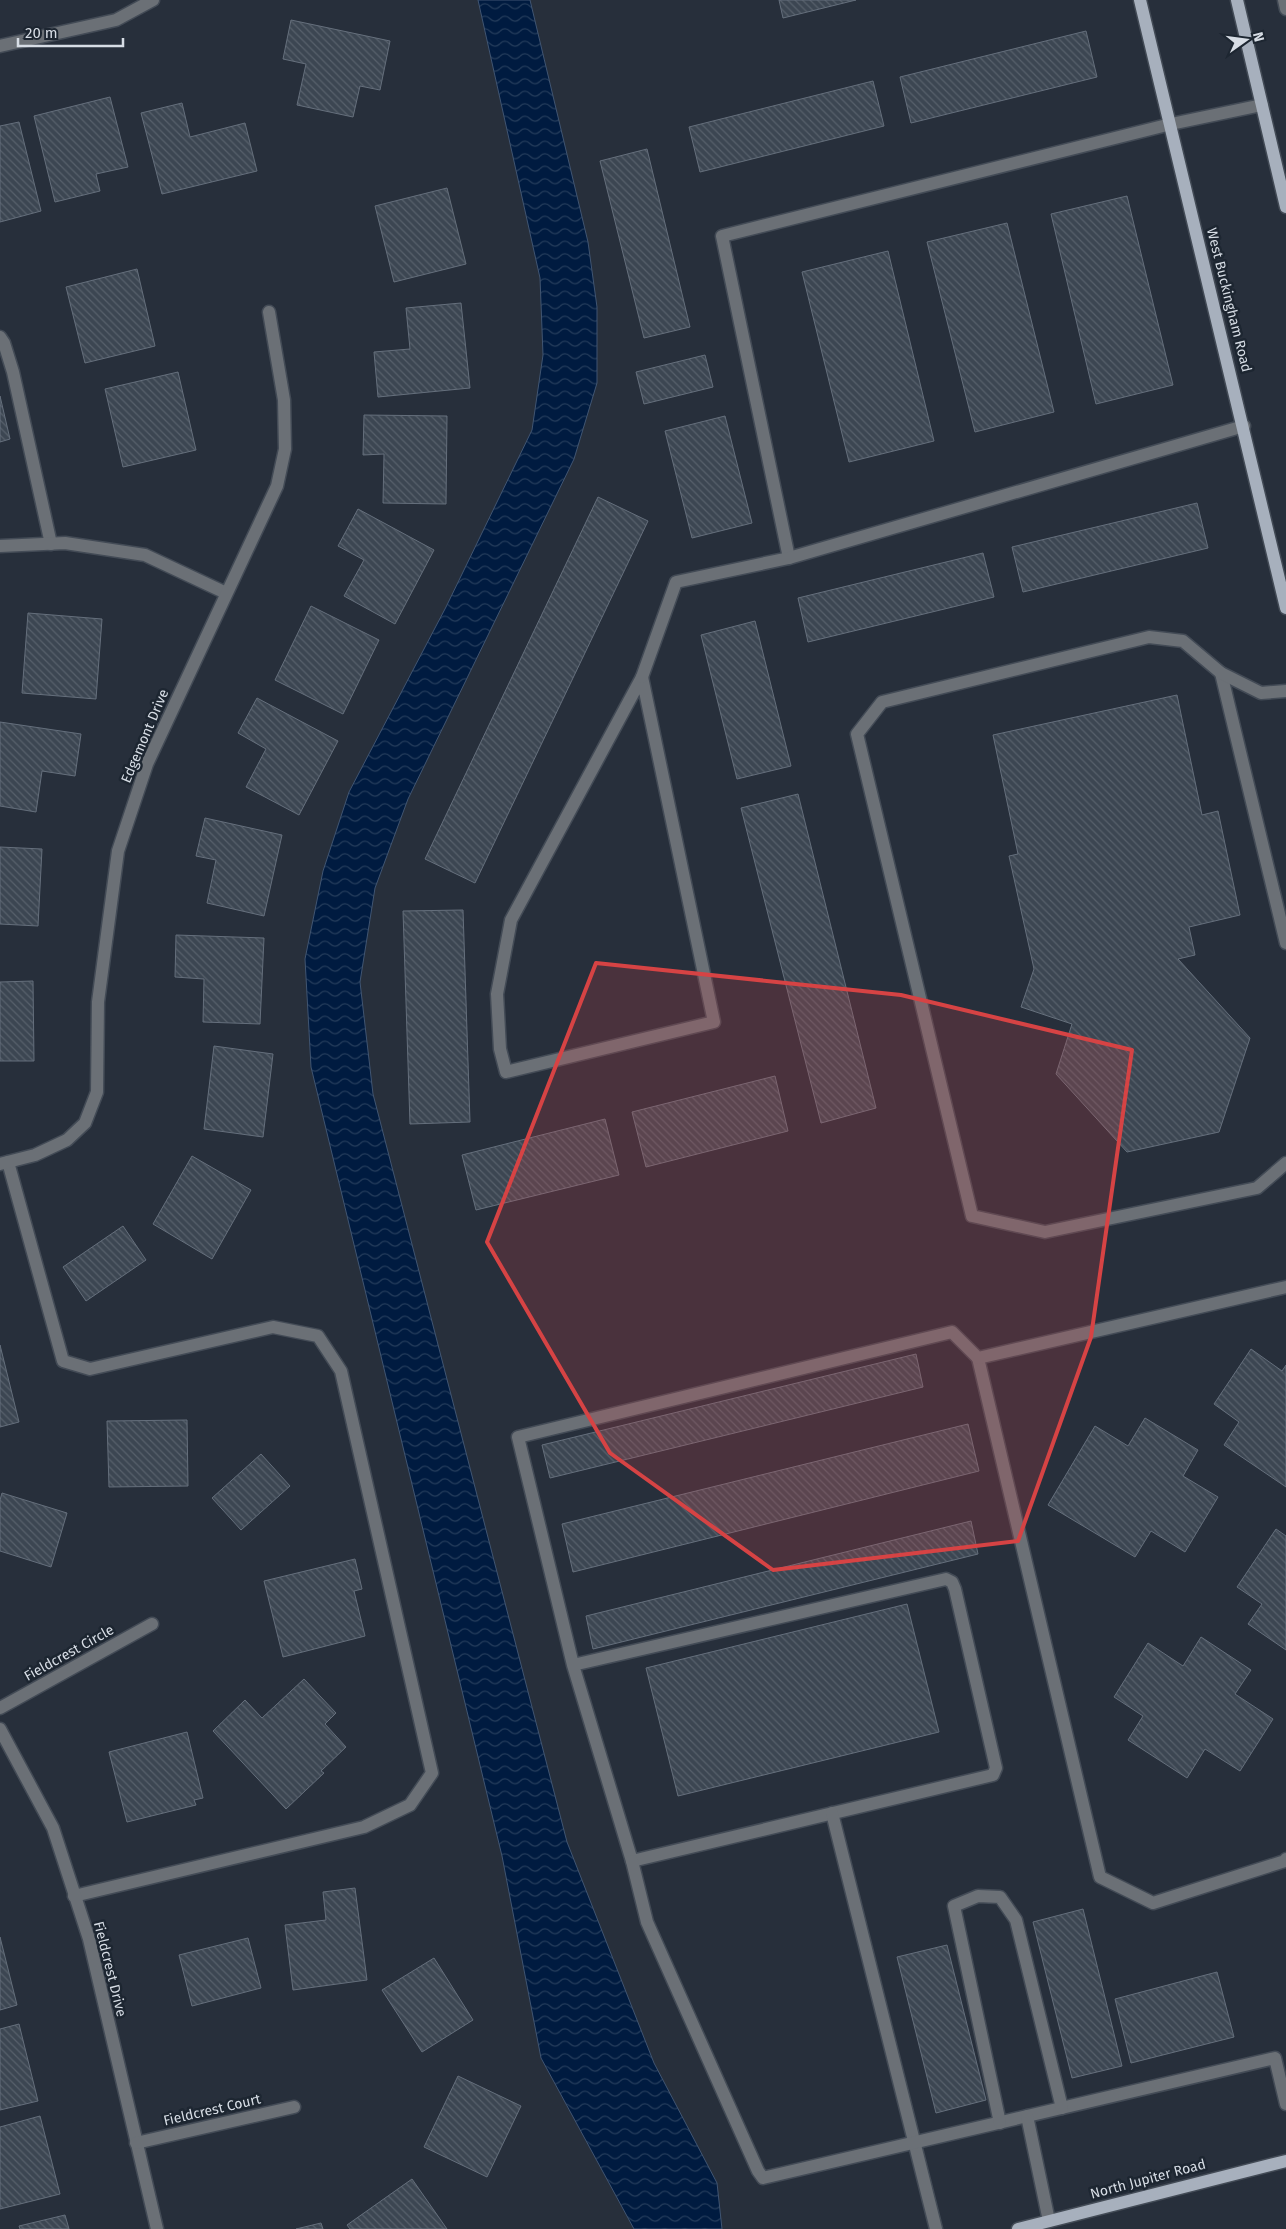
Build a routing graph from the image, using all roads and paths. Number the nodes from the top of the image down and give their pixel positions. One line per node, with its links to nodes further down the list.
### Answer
1 (153, 0): 6 (street)
2 (1140, 0): 8 (main road, West Buckingham Road)
3 (1236, 0): 7 (main road)
4 (1284, 0): 5 (street)
5 (1286, 9)
6 (0, 46)
7 (1262, 105): 8 (street); 9 (main road)
8 (1171, 124): 12 (main road, West Buckingham Road); 15 (street)
9 (1286, 207)
10 (269, 312): 16 (street, Edgemont Drive)
11 (0, 337): 13 (street)
12 (1244, 426): 15 (street); 17 (main road, West Buckingham Road)
13 (50, 544): 14 (street); 16 (street)
14 (0, 546)
15 (789, 558): 19 (street)
16 (226, 593): 22 (street, Edgemont Drive)
17 (1286, 608)
18 (1221, 673): 20 (street); 21 (street); 23 (street)
19 (642, 677): 19 (street)
20 (1286, 691)
21 (1286, 943)
22 (4, 1163): 33 (street)
23 (1286, 1163)
24 (1286, 1287): 25 (street)
25 (978, 1358): 27 (street); 31 (street)
26 (152, 1624): 28 (street, Fieldcrest Circle)
27 (573, 1665): 30 (street); 32 (street)
28 (0, 1708)
29 (0, 1729): 33 (street, Fieldcrest Drive)
30 (832, 1813): 32 (street); 41 (street)
31 (1286, 1859)
32 (632, 1860): 41 (street)
33 (74, 1896): 40 (street, Fieldcrest Drive)
34 (1280, 2057): 35 (street); 37 (street)
35 (1286, 2104)
36 (294, 2107): 40 (street, Fieldcrest Court)
37 (1062, 2108): 38 (street); 39 (street)
38 (1027, 2116): 39 (street); 43 (street)
39 (1000, 2123): 41 (street)
40 (136, 2143): 44 (street, Fieldcrest Drive)
41 (914, 2143): 45 (street)
42 (1286, 2161): 43 (main road, North Jupiter Road)
43 (1049, 2221): 46 (main road, North Jupiter Road)
44 (157, 2229)
45 (936, 2229)
46 (1018, 2229)

